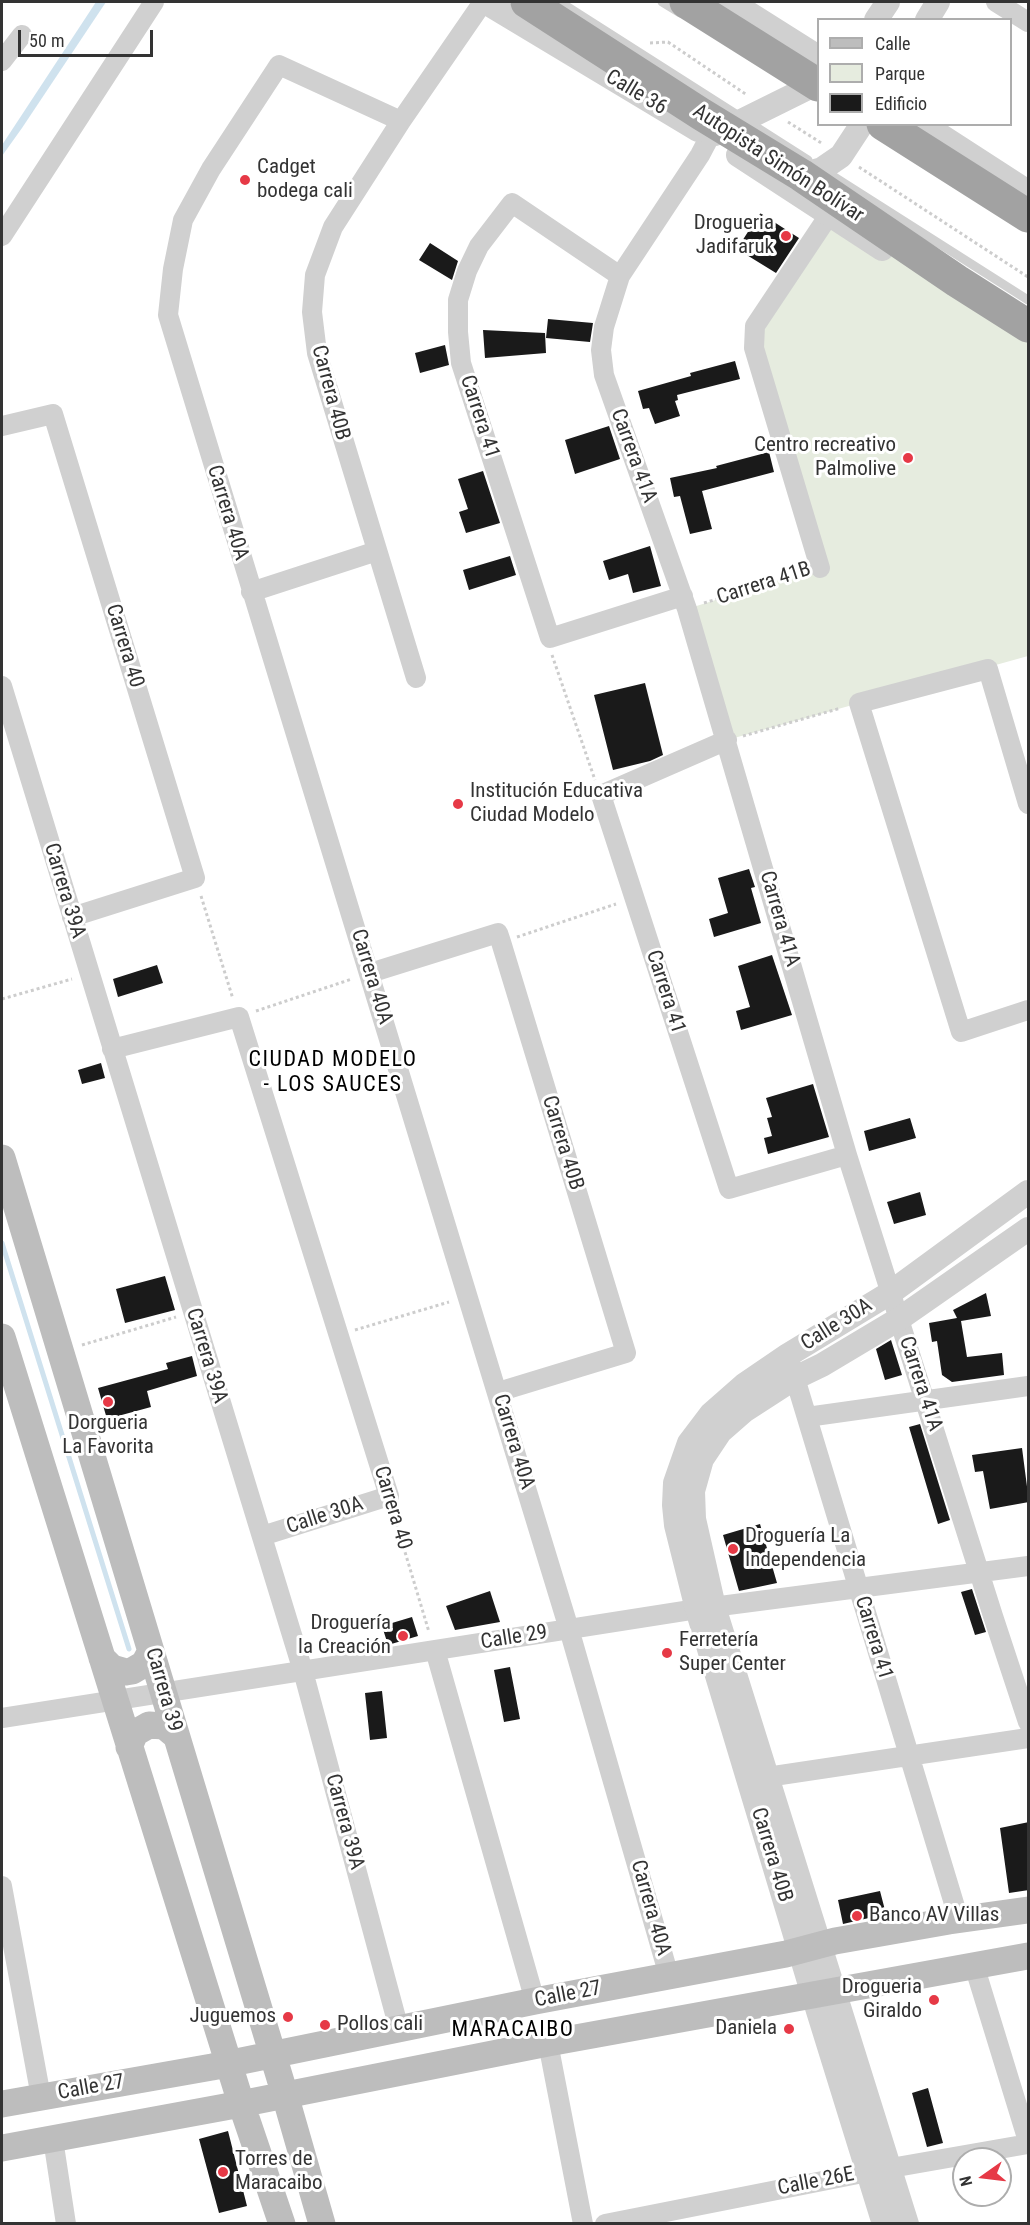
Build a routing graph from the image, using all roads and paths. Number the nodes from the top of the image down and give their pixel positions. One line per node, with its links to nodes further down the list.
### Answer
1 (154, 2): 27 (street)
2 (484, 2): 19 (street, Carrera 40B); 22 (street, Calle 36)
3 (527, 2): 22 (highway, Autopista Simón Bolívar)
4 (560, 2): 22 (lane)
5 (662, 2): 10 (lane)
6 (731, 2): 17 (street)
7 (888, 2): 11 (street)
8 (938, 2): 12 (street)
9 (996, 2): 13 (street)
10 (689, 11): 17 (highway)
11 (877, 18)
12 (928, 18)
13 (1029, 22)
14 (22, 35): 16 (street)
15 (646, 43): 18 (path)
16 (2, 62)
17 (811, 83): 18 (street)
18 (767, 108): 22 (street); 23 (path)
19 (401, 121): 38 (street, Carrera 40B); 40 (street, Carrera 40A)
20 (866, 126): 23 (street); 26 (highway)
21 (926, 126): 24 (street)
22 (726, 128): 23 (highway, Autopista Simón Bolívar); 25 (street, Calle 36); 28 (street, Carrera 41A)
23 (821, 166): 29 (path); 30 (highway, Autopista Simón Bolívar); 32 (lane)
24 (1029, 192)
25 (828, 215): 34 (street, Calle 36); 39 (street, Carrera 41B)
26 (1029, 216)
27 (2, 236)
28 (620, 276): 41 (street, Carrera 41A); 42 (street, Carrera 41)
29 (1029, 277)
30 (957, 281): 34 (highway); 35 (highway, Autopista Simón Bolívar)
31 (1029, 290): 32 (lane)
32 (1016, 292): 33 (lane)
33 (1029, 300)
34 (990, 317): 35 (highway); 36 (street, Calle 36)
35 (1029, 326)
36 (1029, 342)
37 (2, 426): 49 (street, Carrera 40)
38 (377, 551): 40 (street); 43 (street, Carrera 40B)
39 (820, 568): 41 (path, Carrera 41B)
40 (251, 592): 53 (street, Carrera 40A)
41 (685, 602): 42 (street); 46 (street, Carrera 41A)
42 (550, 638): 47 (path)
43 (416, 678)
44 (2, 686): 51 (street, Carrera 39A)
45 (859, 703): 46 (path); 48 (street); 56 (street)
46 (727, 740): 47 (street); 59 (street, Carrera 41A)
47 (601, 795): 50 (street, Carrera 41)
48 (1029, 804)
49 (195, 878): 51 (street); 57 (path)
50 (634, 898): 52 (path); 59 (street, Carrera 41)
51 (72, 917): 54 (street, Carrera 39A)
52 (500, 938): 53 (street); 74 (street, Carrera 40B)
53 (370, 973): 57 (path); 65 (street, Carrera 40A)
54 (90, 975): 55 (path); 58 (street, Carrera 39A)
55 (2, 999)
56 (1029, 1010)
57 (239, 1017): 58 (street); 68 (street, Carrera 40)
58 (112, 1049): 66 (street, Carrera 39A)
59 (847, 1155): 64 (street, Carrera 41A)
60 (2, 1158): 70 (main road, Carrera 39)
61 (1024, 1195): 62 (street); 64 (street, Calle 30A)
62 (1029, 1224)
63 (1029, 1229): 67 (street, Calle 30A)
64 (890, 1293): 67 (street, Carrera 41A); 71 (street, Calle 30A)
65 (468, 1296): 68 (path); 74 (street, Carrera 40A)
66 (193, 1312): 70 (path); 79 (street, Carrera 39A)
67 (899, 1319): 72 (street, Calle 30A); 75 (street, Carrera 41A)
68 (337, 1335): 78 (street, Carrera 40)
69 (2, 1337): 87 (main road)
70 (60, 1352): 86 (main road, Carrera 39)
71 (788, 1355): 72 (street, Carrera 41); 77 (street, Calle 30A)
72 (795, 1378): 76 (street, Carrera 41); 77 (street, Calle 30A)
73 (1029, 1386): 75 (street)
74 (498, 1392): 84 (street, Carrera 40A)
75 (925, 1401): 76 (street); 81 (street, Carrera 41A)
76 (807, 1417): 82 (street, Carrera 41)
77 (684, 1487): 83 (street, Carrera 40B)
78 (388, 1496): 79 (street, Calle 30A); 85 (path, Carrera 40)
79 (262, 1536): 88 (street, Carrera 39A)
80 (1029, 1566): 81 (street, Calle 29)
81 (980, 1573): 82 (street, Calle 29); 92 (street, Carrera 41A)
82 (859, 1589): 83 (street, Calle 29); 96 (street, Carrera 41)
83 (705, 1608): 84 (street, Calle 29); 97 (street, Carrera 40B); 101 (street, Carrera 40B)
84 (570, 1629): 85 (street, Calle 29); 104 (street, Carrera 40A)
85 (435, 1650): 88 (street, Calle 29); 106 (street)
86 (151, 1652): 87 (main road); 89 (main road, Carrera 39)
87 (102, 1658): 90 (main road)
88 (303, 1671): 89 (street, Calle 29); 107 (street, Carrera 39A)
89 (163, 1693): 90 (street, Calle 29); 93 (main road, Carrera 39)
90 (115, 1701): 91 (street, Calle 29); 95 (main road)
91 (2, 1718)
92 (1029, 1722)
93 (176, 1736): 95 (main road); 109 (main road, Carrera 39)
94 (1029, 1738): 96 (street)
95 (129, 1747): 110 (main road)
96 (909, 1755): 97 (street); 100 (street, Carrera 41)
97 (767, 1777): 101 (street, Carrera 40B)
98 (2, 1886): 112 (street)
99 (1029, 1910): 100 (main road, Calle 27)
100 (959, 1920): 101 (main road, Calle 27)
101 (810, 1948): 104 (main road, Calle 27); 105 (street, Carrera 40B)
102 (1029, 1956): 103 (main road, Calle 27)
103 (974, 1965): 105 (main road, Calle 27); 116 (street)
104 (669, 1976): 106 (main road, Calle 27)
105 (824, 1993): 108 (main road, Calle 27); 118 (street, Carrera 40B)
106 (535, 2001): 107 (main road, Calle 27)
107 (399, 2029): 109 (main road, Calle 27)
108 (548, 2043): 111 (main road, Calle 27); 122 (street)
109 (271, 2054): 110 (main road, Calle 27); 111 (main road, Carrera 39)
110 (228, 2064): 112 (main road, Calle 27); 114 (main road)
111 (285, 2095): 114 (main road, Calle 27); 121 (main road, Carrera 39)
112 (41, 2097): 113 (main road, Calle 27)
113 (2, 2103)
114 (241, 2103): 115 (main road, Calle 27); 120 (main road)
115 (53, 2139): 117 (main road, Calle 27); 119 (street)
116 (1029, 2143): 118 (street, Calle 26E)
117 (2, 2148)
118 (878, 2170): 123 (street, Calle 26E); 124 (street, Carrera 40B); 125 (street, Carrera 40B)
119 (66, 2223)
120 (279, 2223)
121 (322, 2223)
122 (583, 2223)
123 (605, 2223)
124 (884, 2223)
125 (907, 2223)

